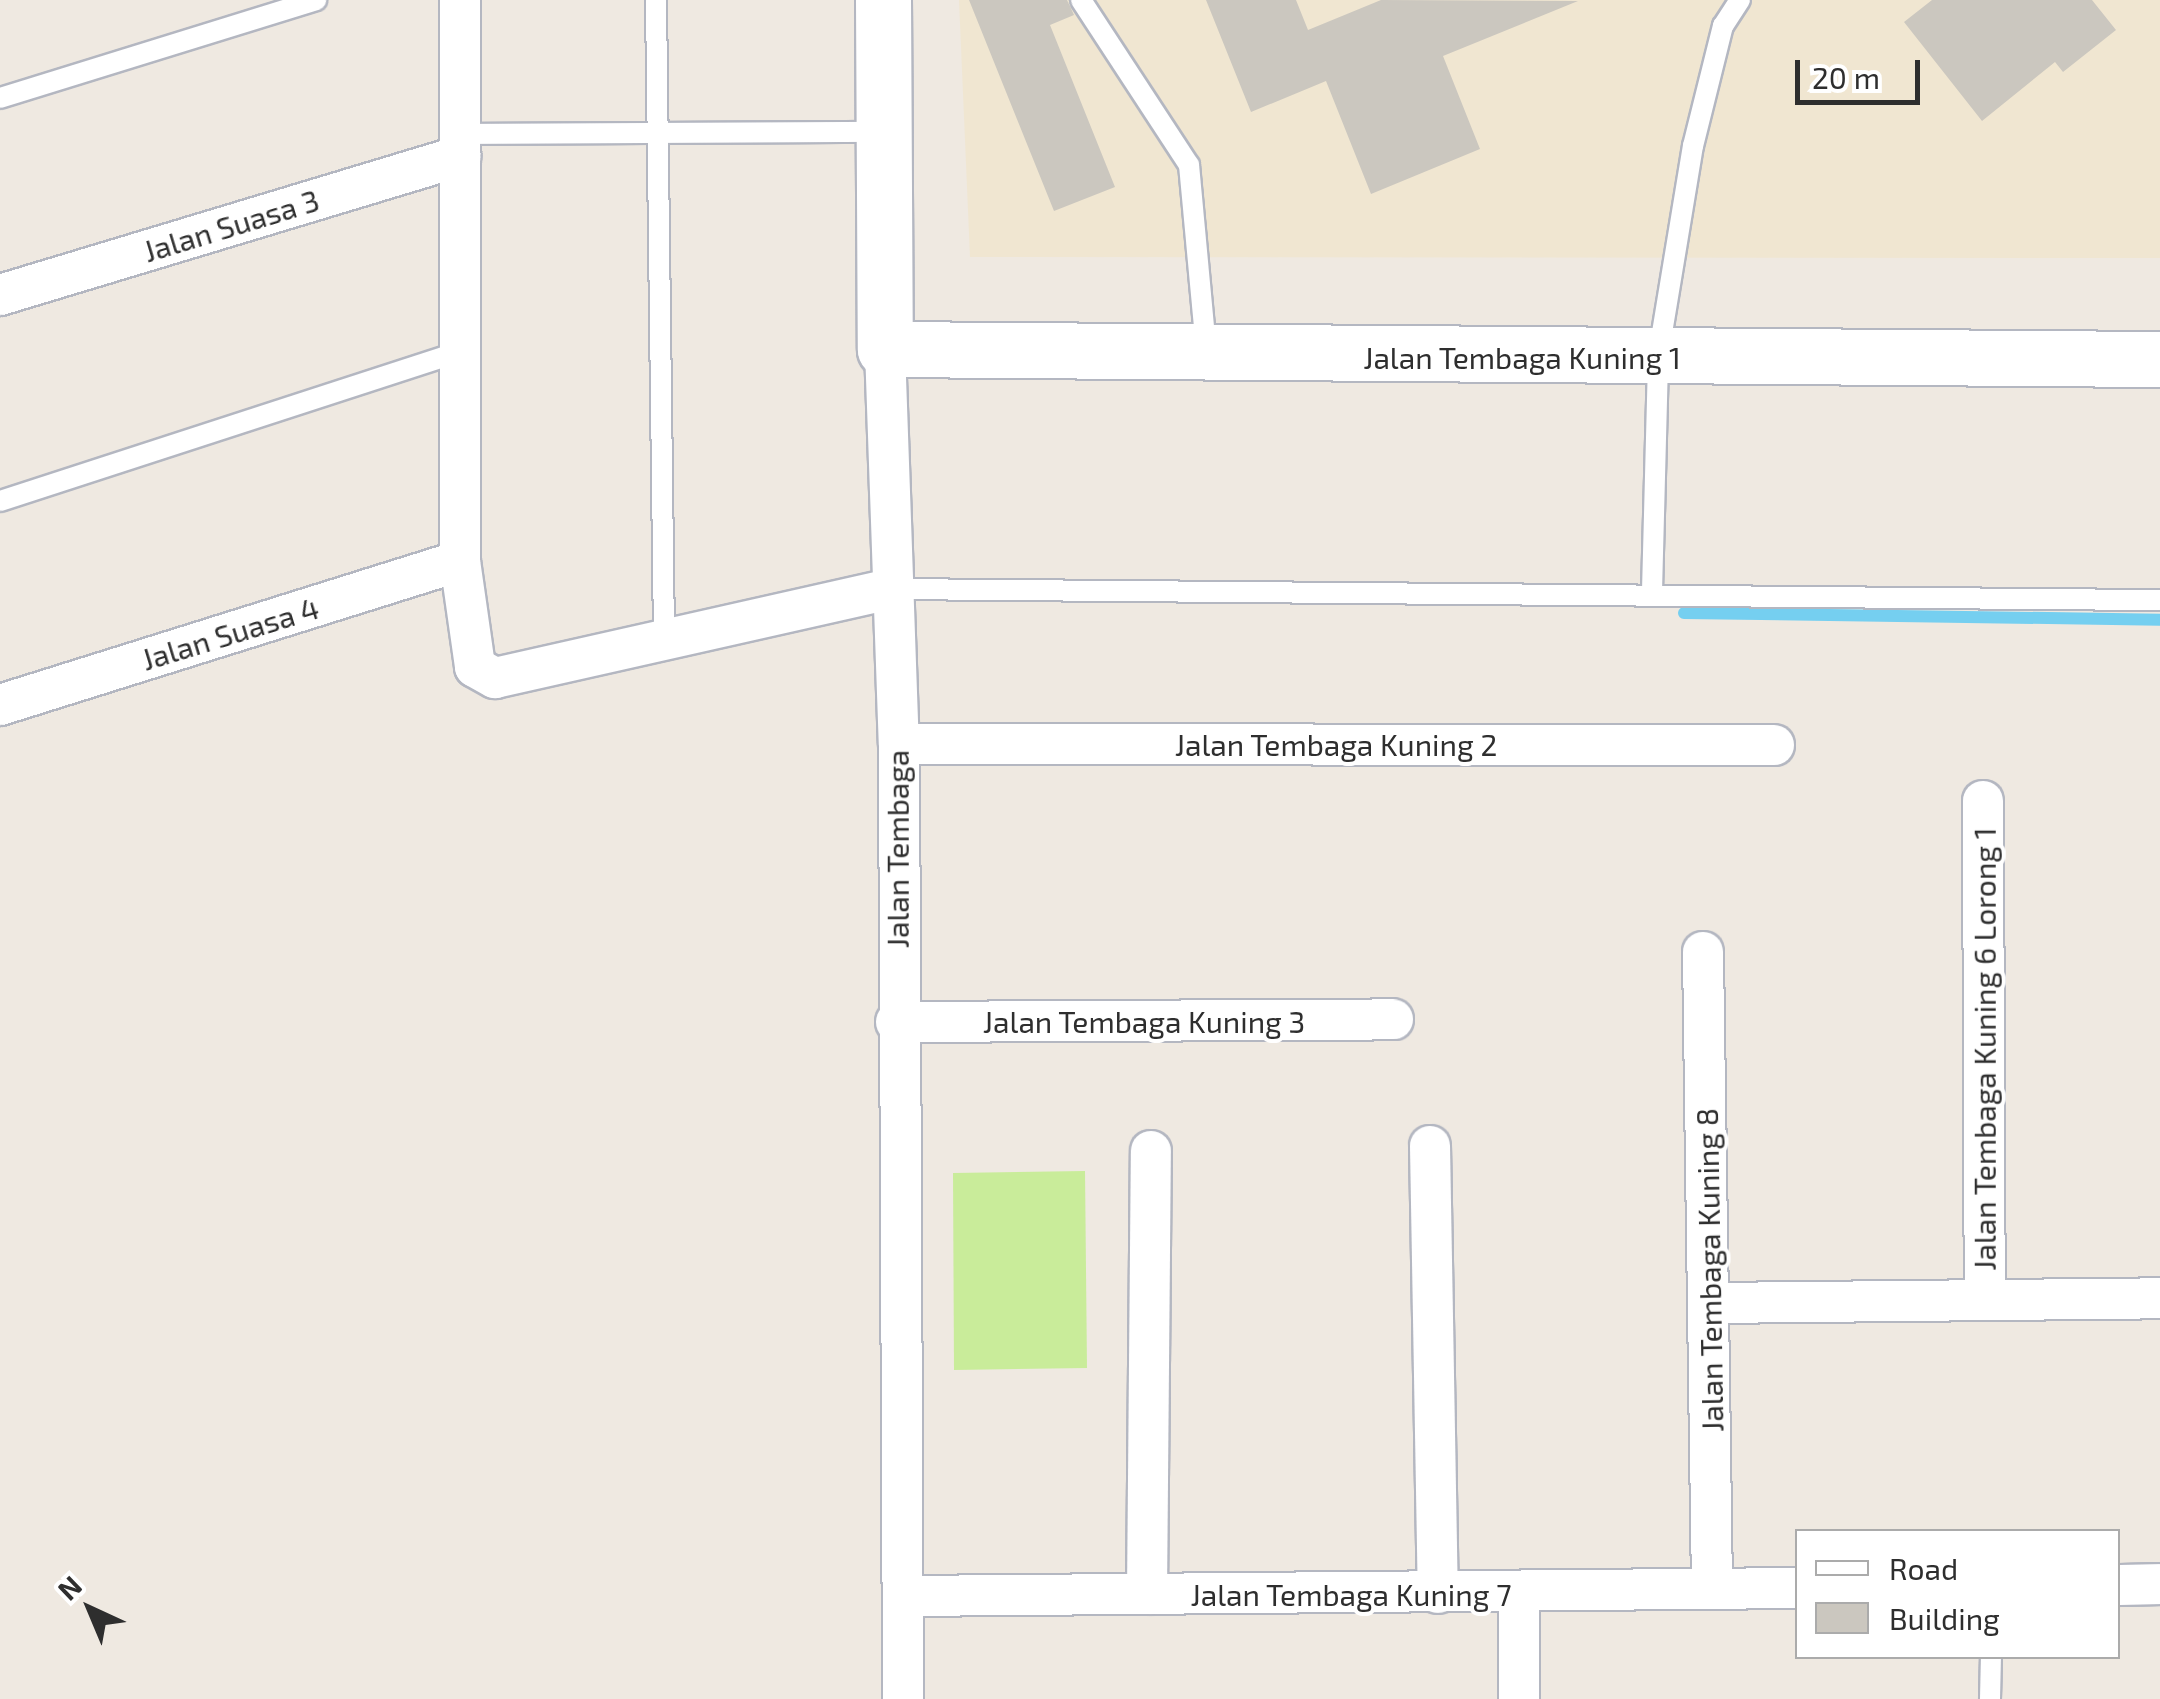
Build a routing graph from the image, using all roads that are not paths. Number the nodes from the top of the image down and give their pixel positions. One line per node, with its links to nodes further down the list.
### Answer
1 (316, 0): 7 (lane)
2 (460, 0): 10 (street)
3 (656, 0): 9 (lane)
4 (883, 0): 8 (street, Jalan Tembaga)
5 (1081, 0): 14 (lane)
6 (1740, 0): 15 (lane)
7 (0, 98)
8 (886, 132): 9 (lane); 12 (street, Jalan Tembaga)
9 (656, 136): 10 (lane); 22 (lane)
10 (463, 145): 11 (street, Jalan Suasa 3); 13 (street)
11 (0, 294)
12 (885, 349): 14 (street, Jalan Tembaga Kuning 1); 19 (street, Jalan Tembaga)
13 (463, 351): 17 (lane); 18 (street)
14 (1207, 357): 15 (street, Jalan Tembaga Kuning 1)
15 (1658, 357): 16 (street, Jalan Tembaga Kuning 1); 20 (lane)
16 (2160, 359)
17 (0, 501)
18 (460, 561): 22 (street); 23 (street, Jalan Suasa 4)
19 (890, 589): 20 (lane); 22 (street); 24 (street, Jalan Tembaga)
20 (1652, 591): 21 (lane)
21 (2160, 600)
22 (664, 639)
23 (0, 705)
24 (899, 744): 25 (street, Jalan Tembaga Kuning 2); 29 (street, Jalan Tembaga)
25 (1774, 744)
26 (1983, 801): 32 (street, Jalan Tembaga Kuning 6 Lorong 1)
27 (1703, 952): 34 (street, Jalan Tembaga Kuning 8)
28 (1393, 1020): 29 (street, Jalan Tembaga Kuning 3)
29 (896, 1022): 42 (street, Jalan Tembaga)
30 (1430, 1146): 39 (street)
31 (1151, 1151): 41 (street)
32 (1985, 1296): 33 (street); 34 (street)
33 (2160, 1298)
34 (1711, 1303): 38 (street, Jalan Tembaga Kuning 8)
35 (2160, 1584): 36 (street)
36 (2120, 1585)
37 (1795, 1588): 38 (street, Jalan Tembaga Kuning 7)
38 (1712, 1589): 40 (street, Jalan Tembaga Kuning 7)
39 (1438, 1593): 40 (street, Jalan Tembaga Kuning 7); 41 (street, Jalan Tembaga Kuning 7)
40 (1519, 1593): 45 (street)
41 (1146, 1594): 42 (street, Jalan Tembaga Kuning 7)
42 (904, 1596): 44 (street, Jalan Tembaga)
43 (1990, 1659): 46 (lane)
44 (903, 1699)
45 (1519, 1699)
46 (1990, 1699)

